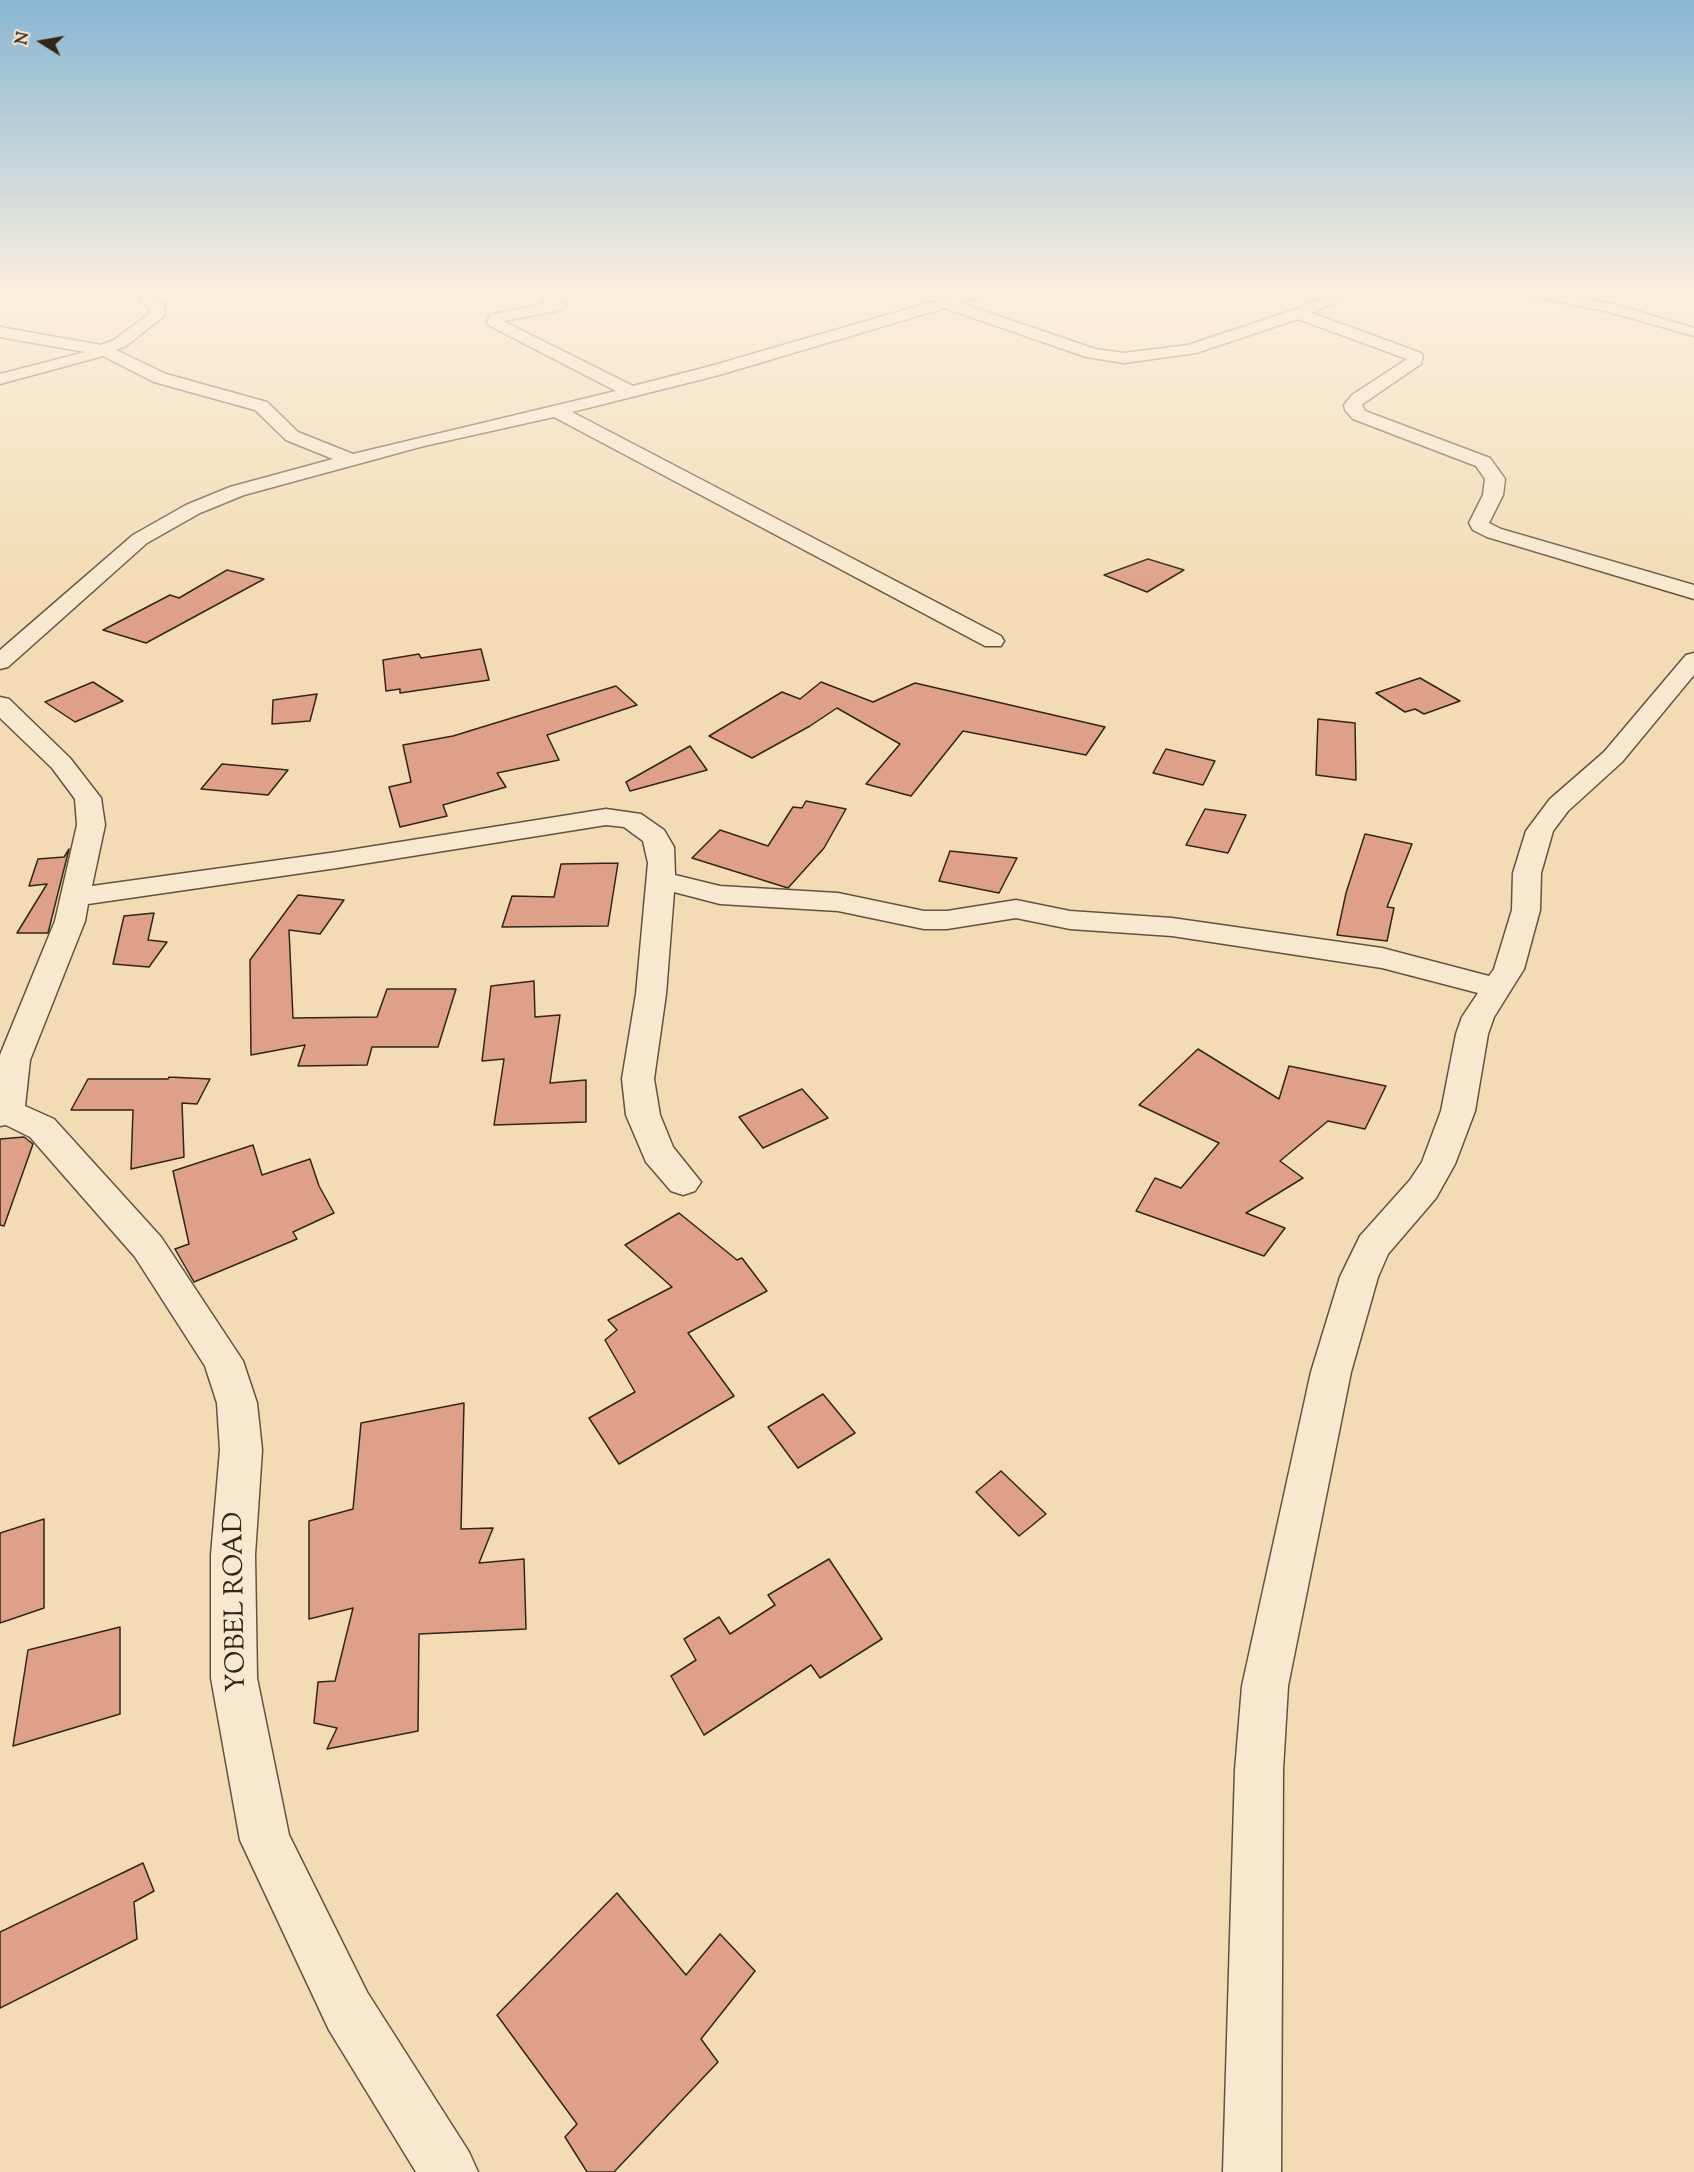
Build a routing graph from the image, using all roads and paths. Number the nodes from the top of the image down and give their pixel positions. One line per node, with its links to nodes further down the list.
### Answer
1 (205, 390): 7 (street)
2 (629, 390): 5 (street)
3 (638, 390): 5 (street)
4 (1371, 390): 8 (street)
5 (632, 392): 6 (street)
6 (556, 411): 7 (street); 9 (street)
7 (349, 459): 11 (street)
8 (1694, 592)
9 (993, 641)
10 (1694, 660): 15 (street)
11 (0, 662)
12 (0, 704): 14 (street)
13 (661, 880): 14 (street); 15 (street); 17 (street)
14 (76, 897): 16 (street)
15 (1497, 988): 19 (street)
16 (4, 1113): 18 (street, YOBEL ROAD)
17 (683, 1182)
18 (449, 2172)
19 (1252, 2172)

